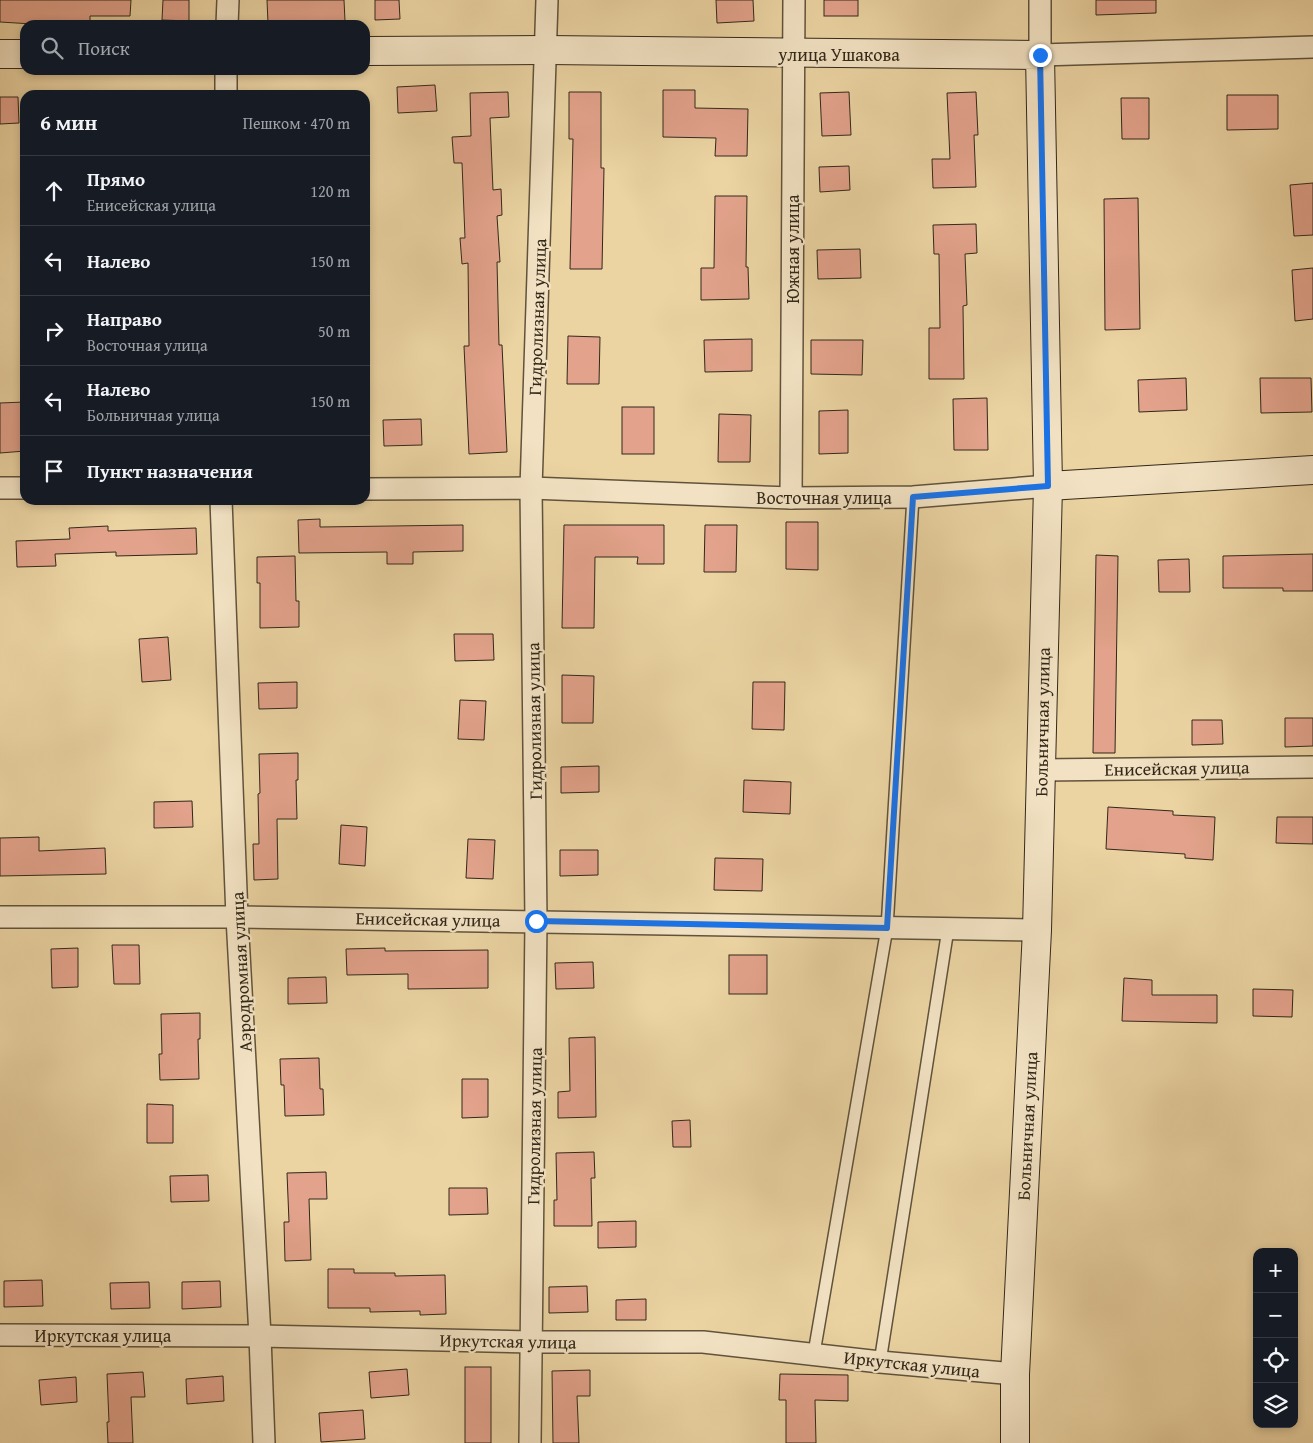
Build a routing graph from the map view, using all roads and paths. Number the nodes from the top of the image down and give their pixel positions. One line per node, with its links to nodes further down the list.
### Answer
1 (228, 0): 5 (street)
2 (547, 0): 7 (street, Гидролизная улица)
3 (794, 0): 11 (street, Южная улица)
4 (1040, 0): 12 (street, Больничная улица)
5 (227, 20)
6 (1313, 46): 12 (street, улица Ушакова)
7 (546, 50): 8 (street, улица Ушакова); 11 (street, улица Ушакова); 19 (street, Гидролизная улица)
8 (370, 52)
9 (0, 54): 10 (street)
10 (20, 54)
11 (793, 54): 12 (street, улица Ушакова); 22 (street, Южная улица)
12 (1040, 55): 16 (street, Больничная улица)
13 (226, 75): 14 (street)
14 (226, 90)
15 (1313, 470): 16 (street, Восточная улица)
16 (1048, 486): 21 (street, Восточная улица); 25 (street, Больничная улица)
17 (0, 488): 18 (street)
18 (20, 488)
19 (531, 488): 20 (street, Восточная улица); 22 (street, Восточная улица); 28 (street, Гидролизная улица)
20 (370, 489)
21 (913, 497): 22 (street, Восточная улица); 29 (lane)
22 (791, 498)
23 (221, 505): 27 (street, Аэродромная улица)
24 (1313, 767): 25 (street, Енисейская улица)
25 (1041, 770): 31 (street, Больничная улица)
26 (0, 917): 27 (street, Енисейская улица)
27 (238, 917): 28 (street, Енисейская улица); 33 (street, Аэродромная улица)
28 (536, 921): 29 (street, Енисейская улица); 34 (street, Гидролизная улица)
29 (887, 928): 30 (street, Енисейская улица); 35 (lane)
30 (948, 929): 31 (street, Енисейская улица); 36 (lane)
31 (1036, 930): 37 (street, Больничная улица)
32 (0, 1335): 33 (street, Иркутская улица)
33 (260, 1336): 34 (street, Иркутская улица); 38 (street, Аэродромная улица)
34 (531, 1342): 35 (street, Иркутская улица); 39 (street, Гидролизная улица)
35 (814, 1353): 36 (street, Иркутская улица)
36 (880, 1362): 37 (street, Иркутская улица)
37 (1015, 1374): 40 (street, Больничная улица)
38 (264, 1443)
39 (530, 1443)
40 (1015, 1443)

